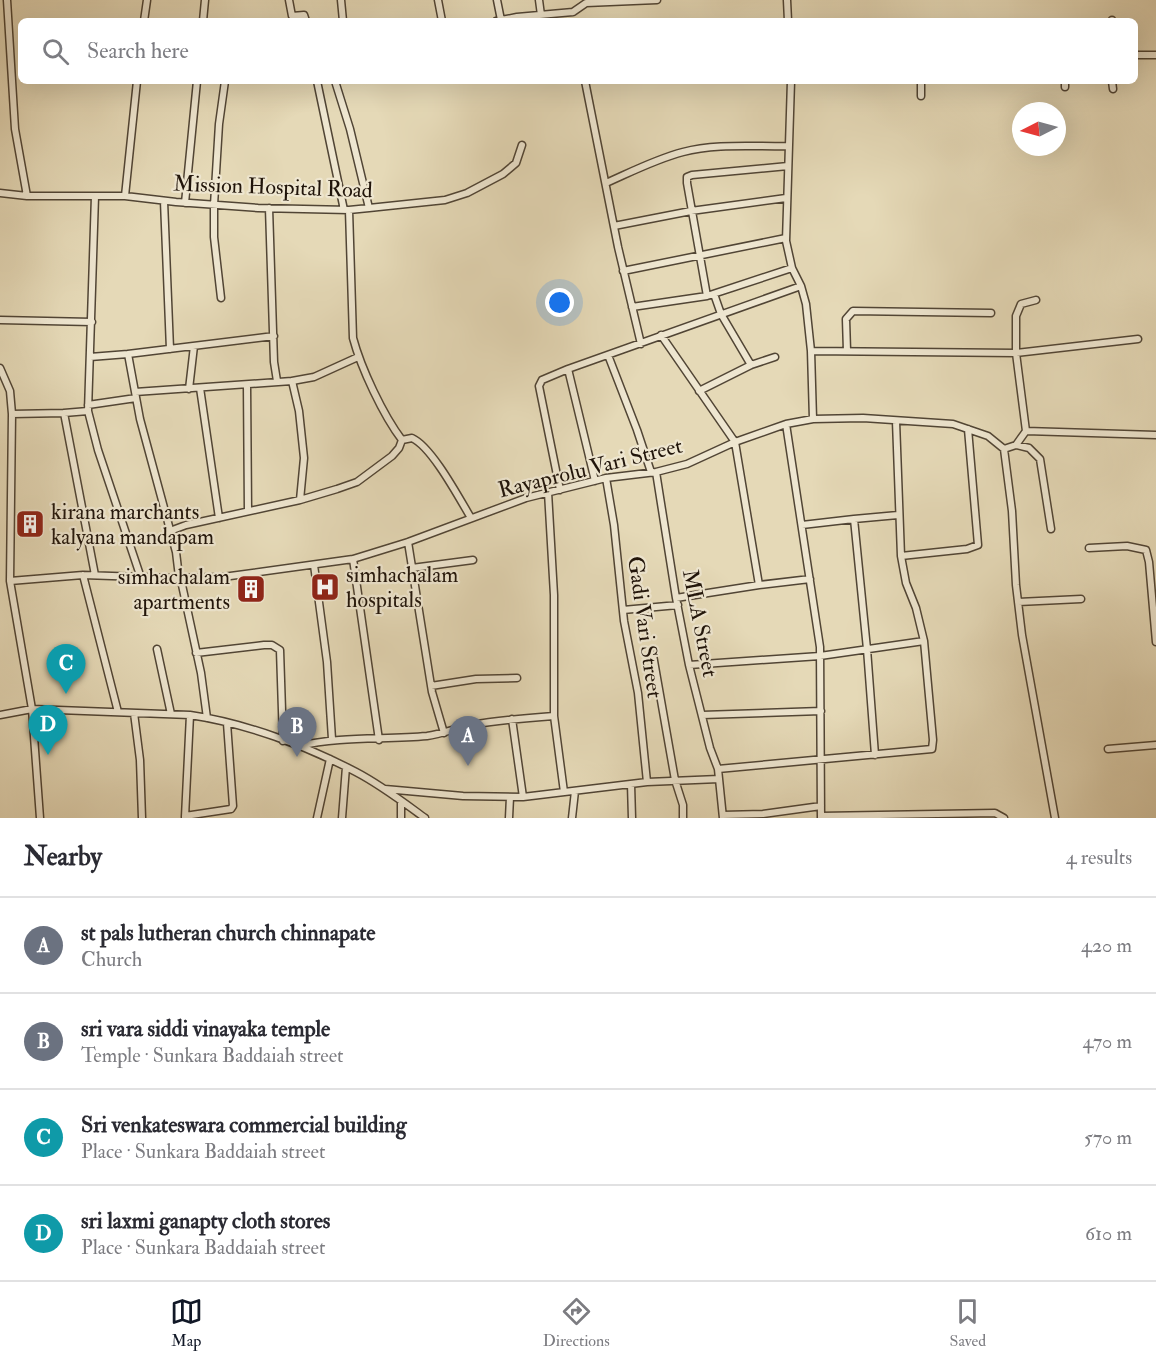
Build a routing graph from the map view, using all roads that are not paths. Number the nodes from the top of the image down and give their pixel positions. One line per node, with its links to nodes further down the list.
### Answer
1 (7, 0): 40 (street)
2 (147, 0): 15 (street)
3 (205, 0): 16 (street)
4 (289, 0): 17 (street)
5 (341, 0): 18 (street)
6 (438, 0): 19 (street)
7 (497, 0): 20 (street)
8 (539, 0): 14 (street)
9 (657, 0): 11 (street)
10 (787, 0): 23 (street)
11 (637, 1): 12 (street)
12 (586, 2): 13 (street)
13 (573, 12): 14 (street); 22 (street)
14 (541, 15): 21 (street)
15 (144, 18)
16 (203, 18)
17 (305, 18)
18 (343, 18)
19 (441, 18)
20 (498, 18)
21 (515, 18)
22 (574, 18)
23 (788, 18)
24 (1138, 55): 25 (street)
25 (1156, 55)
26 (136, 84): 42 (street)
27 (197, 84): 45 (street)
28 (225, 84): 46 (street)
29 (318, 84): 49 (street)
30 (335, 84): 48 (street)
31 (586, 84): 38 (street)
32 (791, 84): 36 (street)
33 (921, 84): 34 (street)
34 (921, 96)
35 (522, 145): 48 (street, Mission Hospital Road)
36 (789, 146): 37 (street); 38 (street)
37 (788, 166): 43 (street); 50 (street)
38 (606, 183): 51 (street)
39 (0, 194): 40 (street, Mission Hospital Road)
40 (27, 196): 41 (street, Mission Hospital Road)
41 (95, 196): 42 (street, Mission Hospital Road); 64 (street)
42 (125, 196): 44 (street, Mission Hospital Road)
43 (786, 198): 50 (street); 52 (street)
44 (164, 201): 45 (street, Mission Hospital Road); 70 (street)
45 (185, 203): 46 (street, Mission Hospital Road)
46 (214, 205): 47 (street, Mission Hospital Road); 58 (street)
47 (269, 208): 49 (street, Mission Hospital Road); 66 (street)
48 (369, 208): 49 (street, Mission Hospital Road)
49 (346, 210): 77 (street)
50 (691, 211): 51 (street); 53 (street)
51 (614, 226): 55 (street)
52 (786, 238): 53 (street); 54 (street)
53 (699, 255): 55 (street); 57 (street)
54 (792, 268): 56 (street); 57 (street)
55 (623, 271): 60 (street)
56 (801, 286): 62 (street); 71 (street)
57 (711, 295): 60 (street); 62 (street)
58 (221, 298)
59 (1036, 300): 73 (street)
60 (632, 307): 68 (street)
61 (991, 313): 72 (street)
62 (721, 314): 65 (street); 79 (street)
63 (0, 320): 64 (street)
64 (92, 322): 76 (street)
65 (662, 335): 68 (street); 87 (street)
66 (274, 336): 69 (street); 82 (street)
67 (1138, 339): 73 (street)
68 (640, 344): 75 (street)
69 (194, 346): 70 (street); 86 (street)
70 (170, 349): 74 (street)
71 (811, 351): 72 (street); 92 (street)
72 (847, 351): 73 (street)
73 (1016, 352): 96 (street)
74 (128, 354): 76 (street); 88 (street)
75 (608, 355): 81 (street); 102 (street, MLA Street)
76 (90, 357): 89 (street)
77 (358, 357): 83 (street); 98 (street)
78 (775, 357): 79 (street)
79 (751, 365): 87 (street)
80 (0, 368): 91 (street)
81 (568, 369): 104 (street); 105 (street)
82 (277, 381): 83 (street); 84 (street)
83 (292, 381): 107 (street)
84 (247, 385): 85 (street); 108 (street)
85 (200, 388): 86 (street); 110 (street)
86 (189, 389): 88 (street)
87 (699, 391): 99 (street)
88 (136, 395): 89 (street); 115 (street)
89 (88, 408): 90 (street); 128 (street)
90 (64, 413): 91 (street); 126 (street)
91 (12, 414): 120 (street)
92 (813, 419): 93 (street, Rayaprolu Vari Street); 94 (street, Rayaprolu Vari Street)
93 (896, 421): 95 (street, Rayaprolu Vari Street); 109 (street)
94 (786, 424): 99 (street, Rayaprolu Vari Street); 113 (street)
95 (968, 429): 101 (street, Rayaprolu Vari Street); 118 (street)
96 (1026, 431): 97 (street); 100 (street)
97 (1156, 435)
98 (402, 440): 107 (street); 111 (street)
99 (735, 442): 102 (street, Rayaprolu Vari Street); 131 (street)
100 (1016, 445): 101 (street); 114 (street)
101 (1004, 449): 134 (street)
102 (653, 472): 103 (street, Rayaprolu Vari Street); 133 (street, MLA Street)
103 (606, 478): 104 (street, Rayaprolu Vari Street); 135 (street, Gadi Vari Street)
104 (595, 481): 105 (street, Rayaprolu Vari Street)
105 (560, 490): 106 (street, Rayaprolu Vari Street)
106 (548, 492): 111 (street, Rayaprolu Vari Street); 154 (street)
107 (300, 500): 108 (street)
108 (248, 511): 110 (street)
109 (898, 514): 112 (street); 118 (street)
110 (219, 518): 115 (street)
111 (471, 518): 116 (street, Rayaprolu Vari Street)
112 (854, 519): 113 (street); 139 (street)
113 (802, 525): 129 (street)
114 (1050, 529)
115 (170, 531): 127 (street)
116 (408, 542): 121 (street, Rayaprolu Vari Street); 124 (street)
117 (1089, 548): 137 (street)
118 (901, 556): 136 (street)
119 (0, 558): 120 (street)
120 (9, 558): 130 (street)
121 (353, 559): 123 (street, Rayaprolu Vari Street); 160 (street)
122 (473, 560): 124 (street)
123 (314, 565): 127 (street, Rayaprolu Vari Street); 159 (street)
124 (412, 568): 145 (street)
125 (82, 575): 126 (street, Rayaprolu Vari Street); 130 (street, Rayaprolu Vari Street); 148 (street)
126 (95, 575): 128 (street, Rayaprolu Vari Street)
127 (178, 577): 128 (street, Rayaprolu Vari Street); 140 (street)
128 (141, 578)
129 (810, 579): 131 (street); 142 (street)
130 (10, 581): 146 (street)
131 (759, 585): 133 (street)
132 (1081, 599): 134 (street)
133 (677, 601): 135 (street); 143 (street, MLA Street)
134 (1018, 602): 197 (street)
135 (623, 610): 172 (street, Gadi Vari Street)
136 (924, 641): 139 (street); 165 (street)
137 (1156, 642)
138 (157, 649): 150 (street)
139 (867, 650): 142 (street); 165 (street)
140 (196, 653): 155 (street); 161 (street)
141 (653, 655): 171 (street)
142 (820, 656): 143 (street); 147 (street)
143 (689, 665): 153 (street, MLA Street)
144 (517, 678): 145 (street)
145 (431, 686): 158 (street)
146 (32, 709): 148 (street); 151 (street); 186 (street)
147 (821, 711): 153 (street); 167 (street)
148 (118, 712): 149 (street)
149 (134, 713): 150 (street); 187 (street)
150 (171, 714): 152 (street)
151 (0, 715)
152 (190, 715): 155 (street); 184 (street)
153 (702, 715): 169 (street, MLA Street)
154 (554, 716): 156 (street); 176 (street)
155 (207, 718): 157 (street)
156 (512, 719): 158 (street); 178 (street)
157 (227, 723): 161 (street); 184 (street)
158 (444, 733): 160 (street)
159 (332, 739): 160 (street); 163 (street)
160 (379, 740)
161 (283, 741): 163 (street)
162 (1156, 745): 164 (street)
163 (298, 747): 166 (street)
164 (1108, 749)
165 (875, 755): 167 (street)
166 (330, 759): 168 (street); 188 (street)
167 (821, 760): 169 (street); 180 (street)
168 (346, 767): 174 (street); 189 (street)
169 (718, 769): 170 (street, MLA Street)
170 (719, 779): 171 (street); 181 (street, MLA Street)
171 (675, 780): 172 (street); 195 (street)
172 (647, 782): 173 (street)
173 (631, 784): 175 (street); 194 (street)
174 (384, 789): 177 (street); 179 (street)
175 (575, 791): 176 (street); 193 (street)
176 (564, 792): 178 (street)
177 (510, 797): 178 (street); 192 (street)
178 (523, 797)
179 (401, 801): 190 (street); 191 (street)
180 (821, 806): 182 (street); 185 (street)
181 (723, 816): 182 (street)
182 (755, 816)
183 (942, 816): 185 (street); 196 (street)
184 (185, 817)
185 (821, 817)
186 (40, 818)
187 (142, 818)
188 (317, 818)
189 (342, 818)
190 (401, 818)
191 (425, 818)
192 (508, 818)
193 (572, 818)
194 (632, 818)
195 (683, 818)
196 (1004, 818)
197 (1055, 818)

